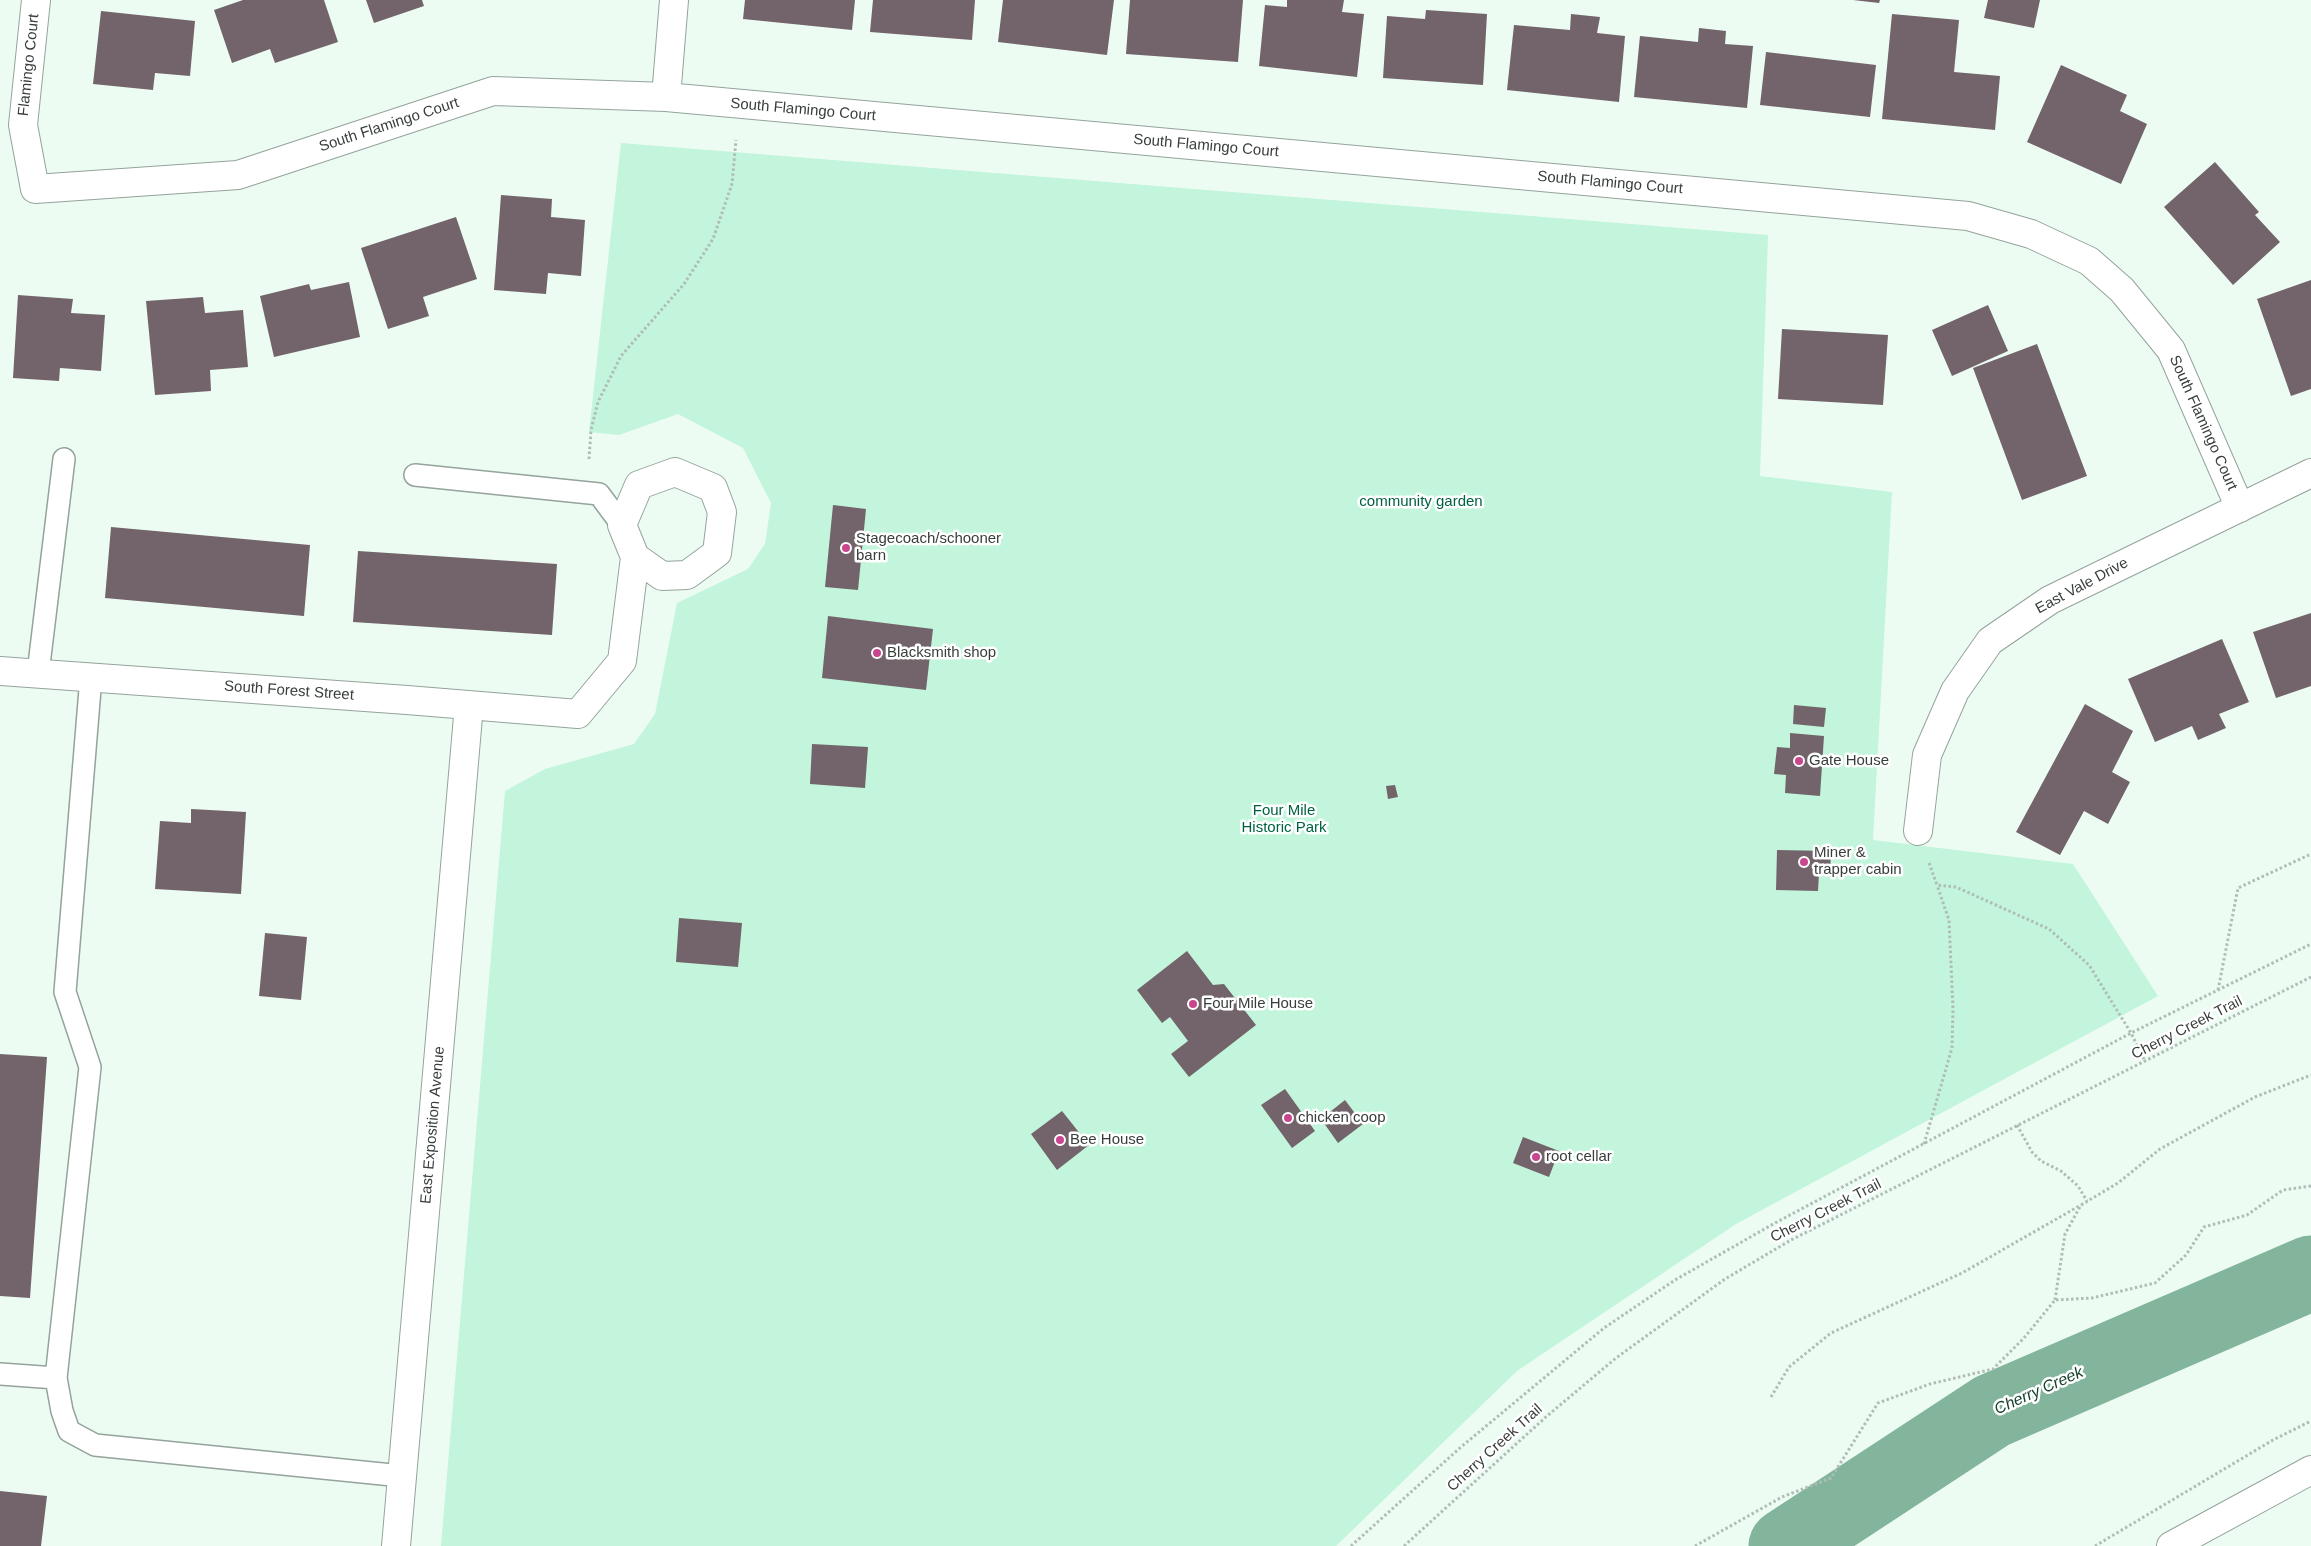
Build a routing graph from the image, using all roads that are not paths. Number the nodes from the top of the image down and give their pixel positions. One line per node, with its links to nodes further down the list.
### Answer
1 (36, 0): 4 (street, Flamingo Court)
2 (674, 0): 3 (street)
3 (666, 97): 4 (street, South Flamingo Court); 8 (street, South Flamingo Court)
4 (35, 188)
5 (64, 459): 12 (lane)
6 (2311, 473): 8 (street, East Vale Drive)
7 (415, 475): 9 (lane)
8 (2240, 508): 15 (street, East Vale Drive)
9 (622, 525): 10 (street); 10 (street)
10 (634, 557): 14 (street, South Forest Street)
11 (0, 670): 12 (street, South Forest Street)
12 (38, 673): 13 (street, South Forest Street)
13 (91, 677): 14 (street, South Forest Street); 17 (lane)
14 (469, 705): 19 (street, East Exposition Avenue)
15 (1918, 831)
16 (0, 1374): 17 (lane)
17 (56, 1378): 19 (lane)
18 (2311, 1470): 21 (street)
19 (402, 1476): 20 (street, East Exposition Avenue)
20 (396, 1546)
21 (2171, 1546)

